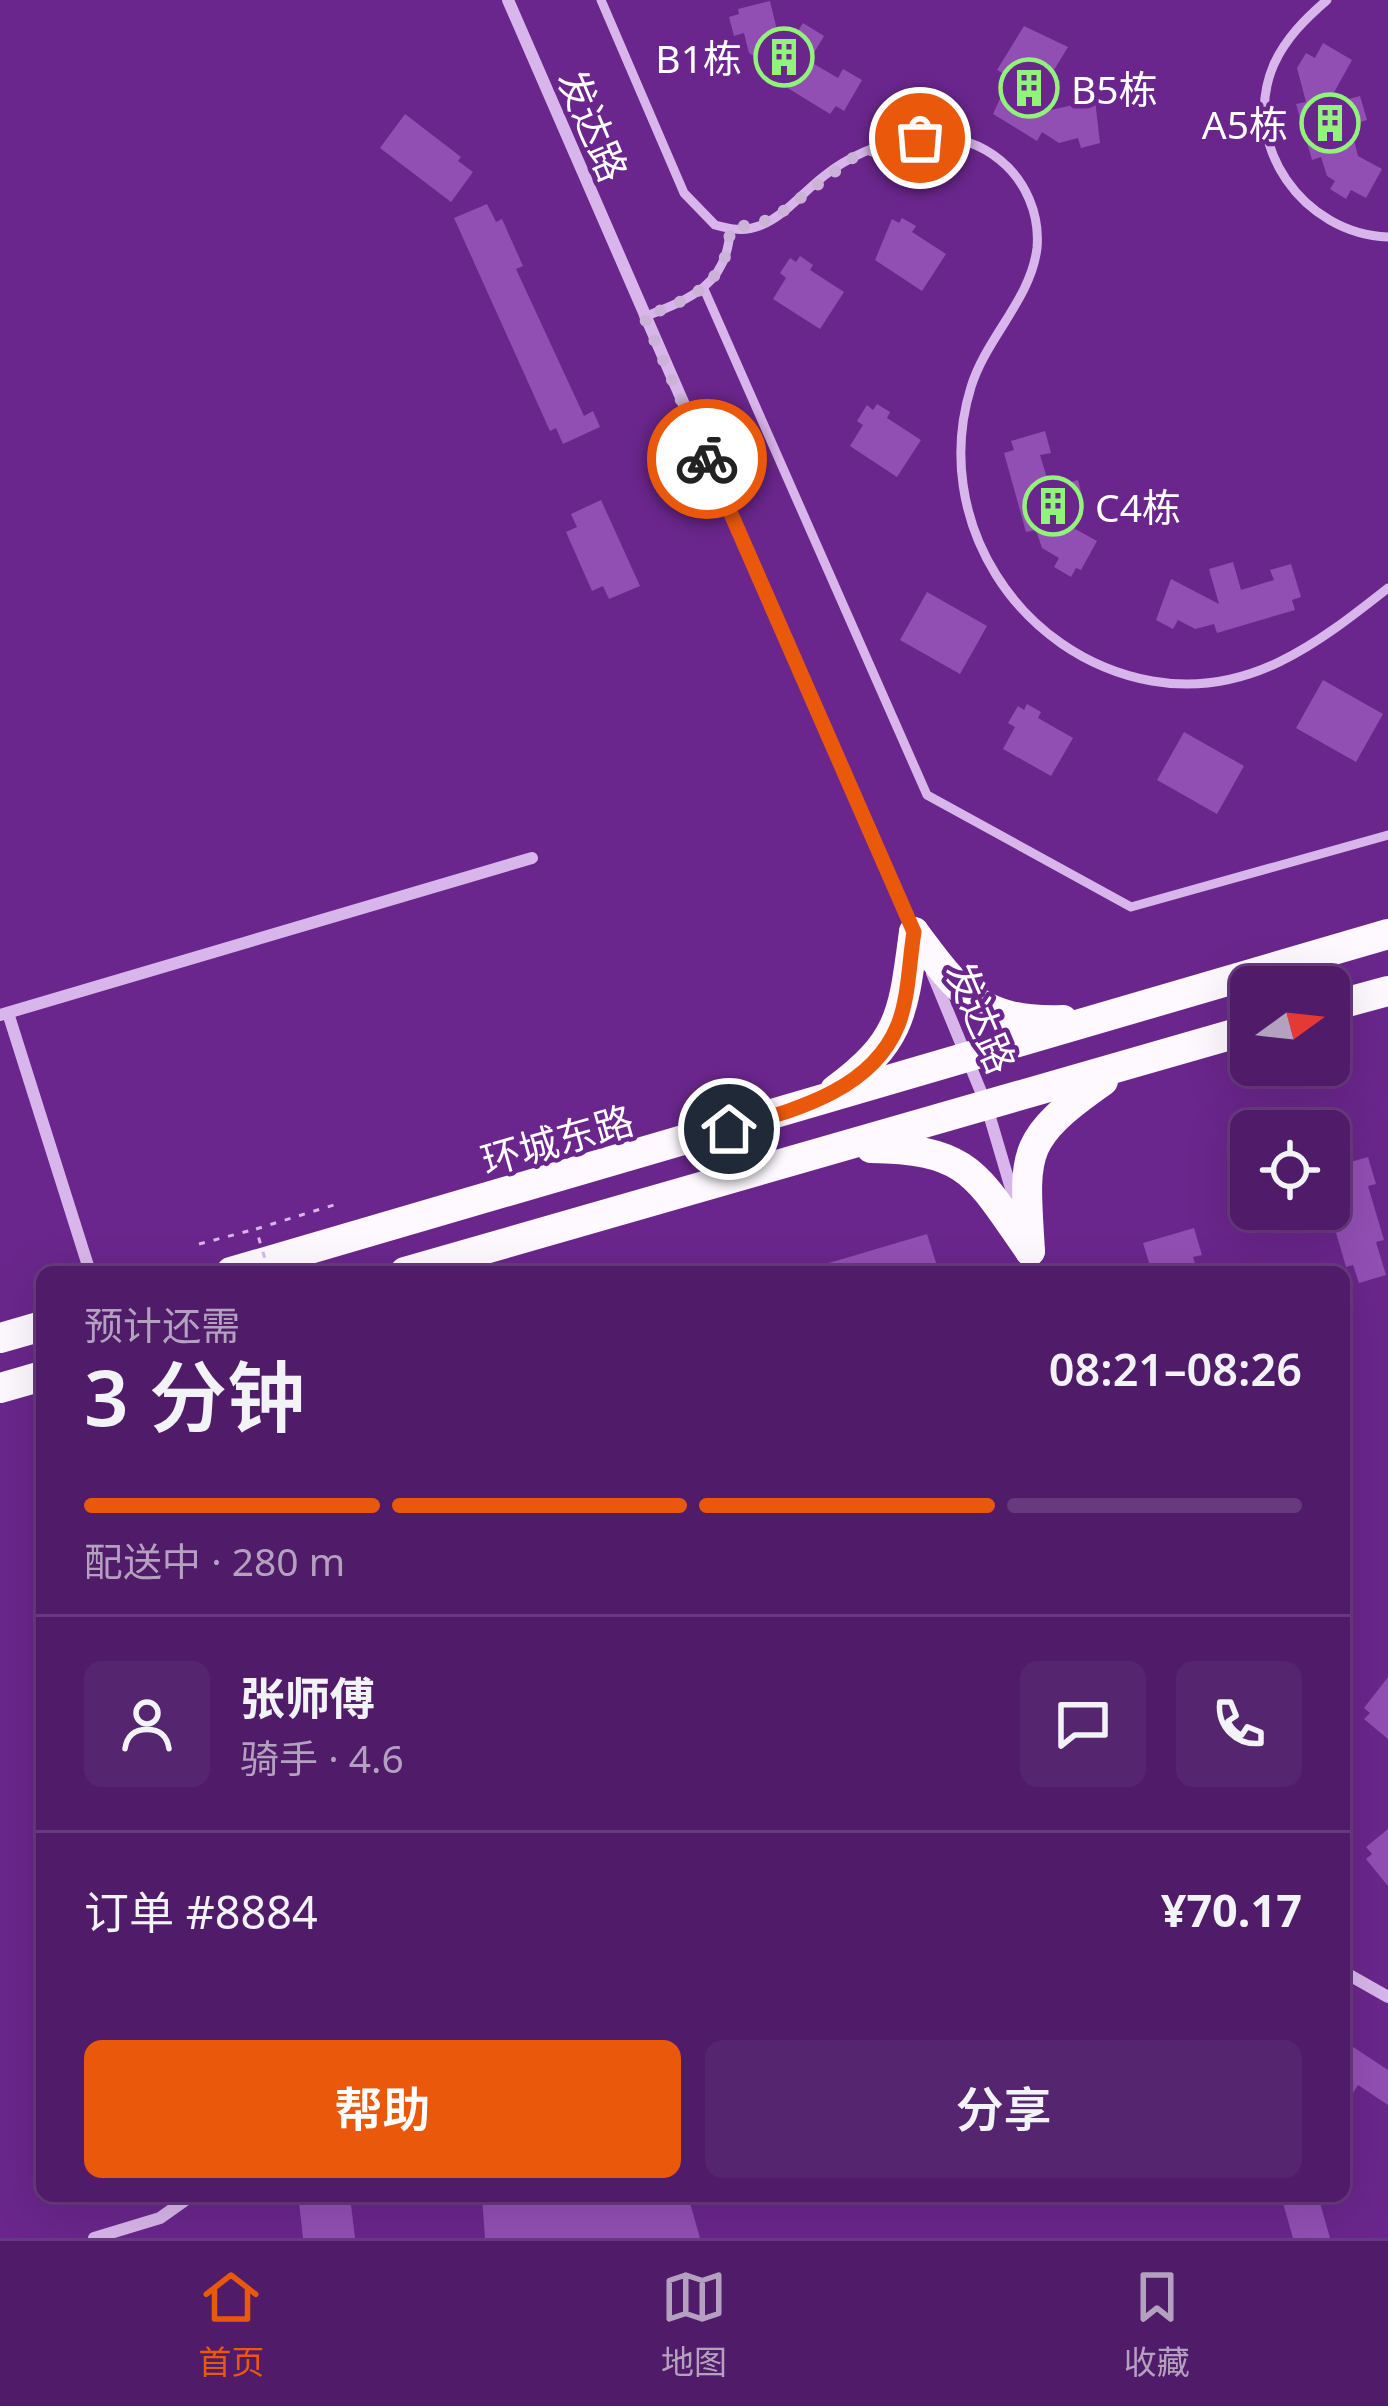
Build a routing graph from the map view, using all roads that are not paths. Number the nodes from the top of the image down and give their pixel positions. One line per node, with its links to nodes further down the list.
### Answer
1 (508, 0): 7 (street, 发达路)
2 (601, 0): 4 (lane)
3 (1327, 0): 5 (lane)
4 (730, 229): 6 (lane); 8 (lane)
5 (1388, 237)
6 (704, 289): 7 (lane); 9 (lane)
7 (644, 317): 11 (street, 发达路)
8 (1388, 588)
9 (1388, 835)
10 (532, 858): 15 (street)
11 (914, 932): 16 (main road); 18 (street, 发达路); 20 (main road)
12 (1388, 934): 16 (main road, 环城东路)
13 (1388, 991): 14 (main road)
14 (1350, 1001)
15 (4, 1014): 24 (street)
16 (1106, 1018): 18 (main road, 环城东路)
17 (1230, 1035): 19 (main road)
18 (969, 1058): 20 (main road, 环城东路); 21 (street, 发达路)
19 (1124, 1065): 21 (main road); 23 (main road)
20 (817, 1103): 25 (main road, 环城东路)
21 (986, 1104): 22 (main road); 23 (street, 发达路)
22 (836, 1148): 23 (main road); 26 (main road)
23 (1033, 1262)
24 (88, 1266)
25 (252, 1266)
26 (426, 1266)
27 (36, 1327): 28 (main road)
28 (0, 1338)
29 (36, 1378): 30 (main road)
30 (0, 1388)
31 (1350, 1975): 32 (street)
32 (1388, 1997)
33 (183, 2202): 34 (street)
34 (94, 2238)

